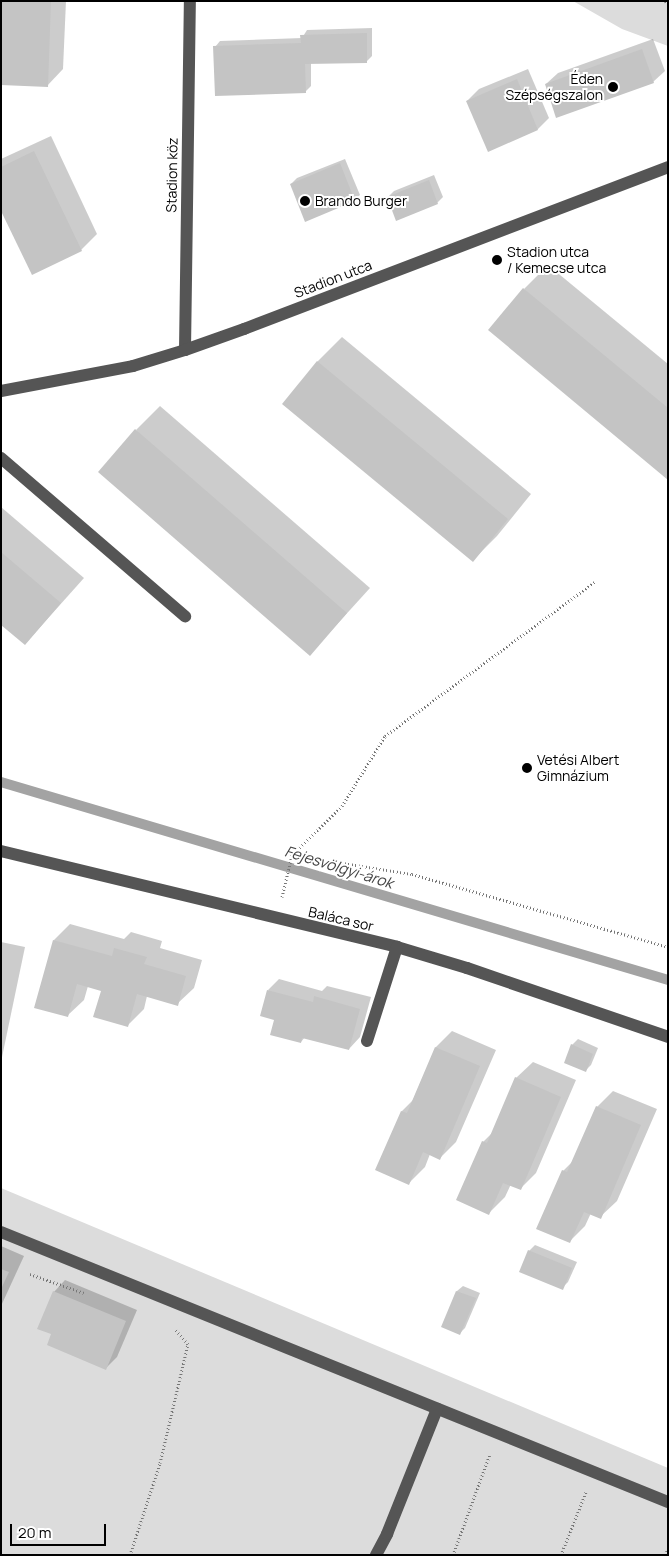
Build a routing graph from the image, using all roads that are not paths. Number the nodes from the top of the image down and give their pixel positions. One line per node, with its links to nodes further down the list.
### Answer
1 (190, 1): 3 (street, Stadion köz)
2 (668, 167): 3 (street, Stadion utca)
3 (185, 350): 4 (street, Stadion utca)
4 (1, 391)
5 (1, 458): 6 (street)
6 (185, 616)
7 (1, 851): 8 (street, Baláca sor)
8 (397, 947): 9 (street, Baláca sor); 10 (street)
9 (668, 1037)
10 (367, 1041)
11 (1, 1232): 12 (street)
12 (437, 1409): 13 (street); 14 (street)
13 (668, 1502)
14 (376, 1555)

